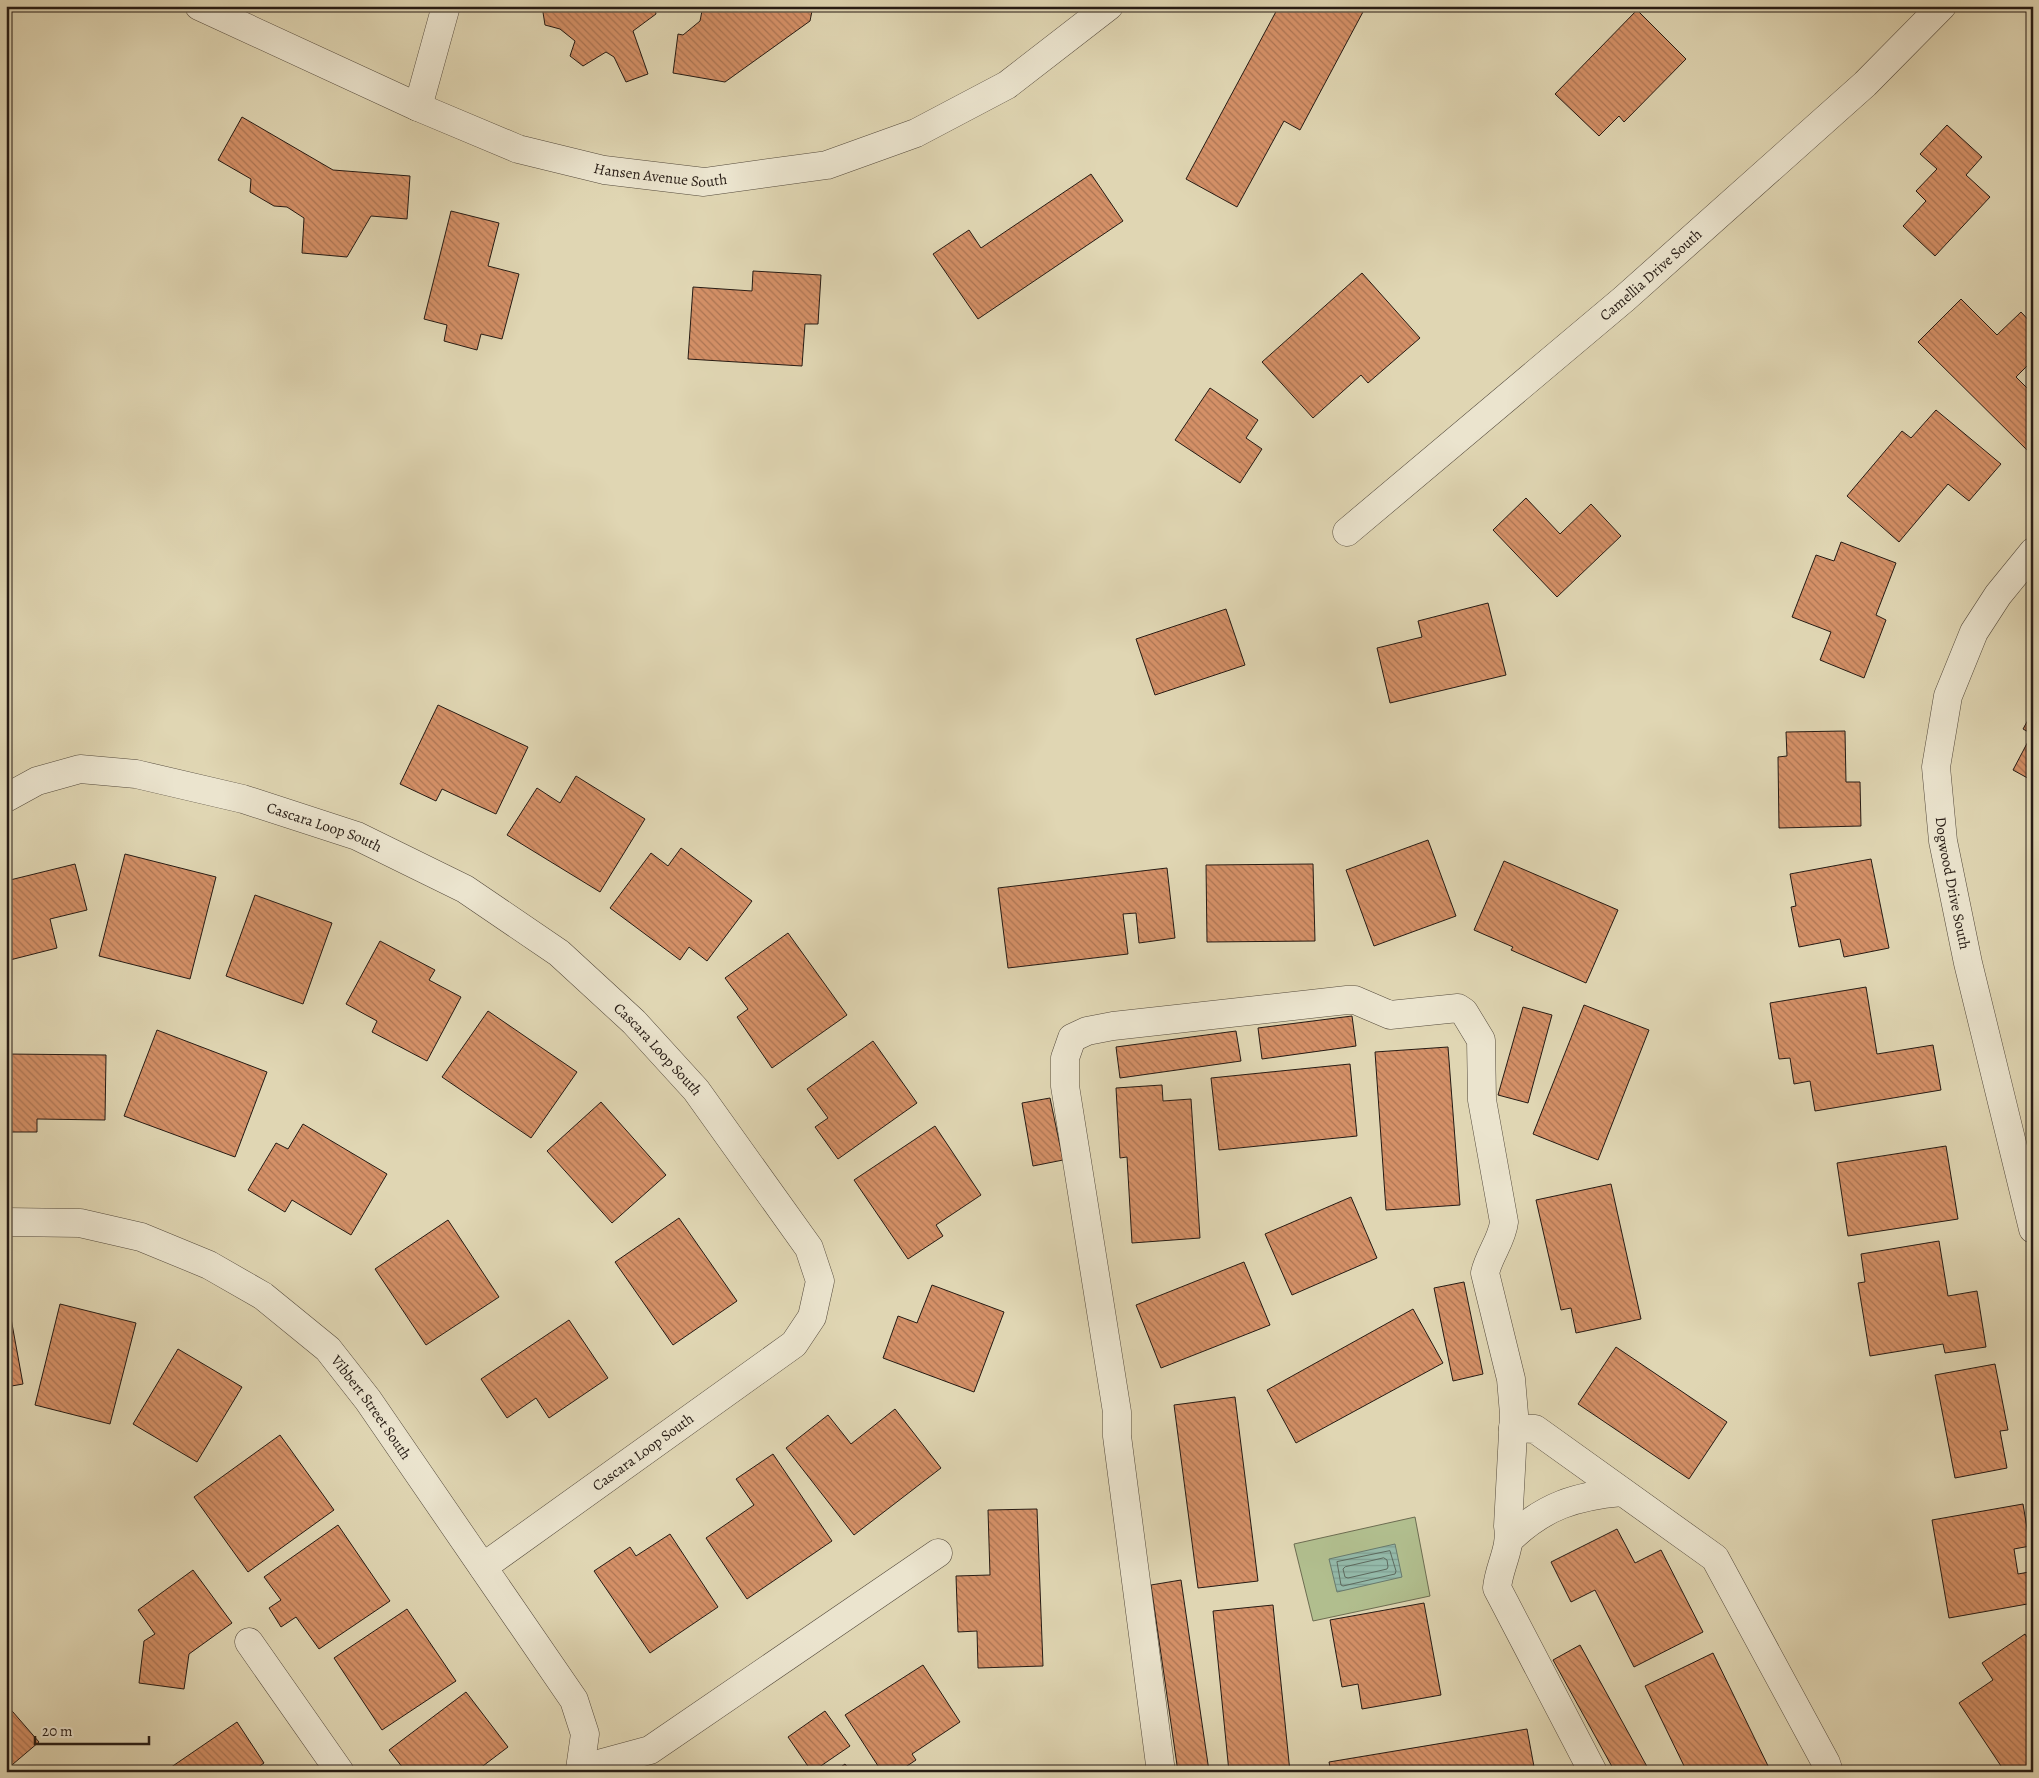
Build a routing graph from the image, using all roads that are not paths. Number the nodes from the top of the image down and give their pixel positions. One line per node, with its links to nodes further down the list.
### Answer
1 (199, 6): 5 (street, Hansen Avenue South)
2 (446, 6): 5 (street)
3 (1109, 6): 5 (street, Hansen Avenue South)
4 (1942, 6): 6 (street, Camellia Drive South)
5 (418, 106)
6 (1347, 532)
7 (2033, 552): 10 (street, Dogwood Drive South)
8 (6, 798): 15 (street, Cascara Loop South)
9 (6, 1222): 15 (street, Vibbert Street South)
10 (2033, 1230)
11 (1513, 1428): 12 (street); 13 (street); 19 (street)
12 (1622, 1492): 13 (street); 21 (street)
13 (1510, 1539): 20 (street)
14 (938, 1553): 17 (street)
15 (483, 1567): 17 (street, Vibbert Street South)
16 (249, 1642): 18 (street)
17 (579, 1771)
18 (340, 1772)
19 (1162, 1772)
20 (1593, 1772)
21 (1829, 1772)

